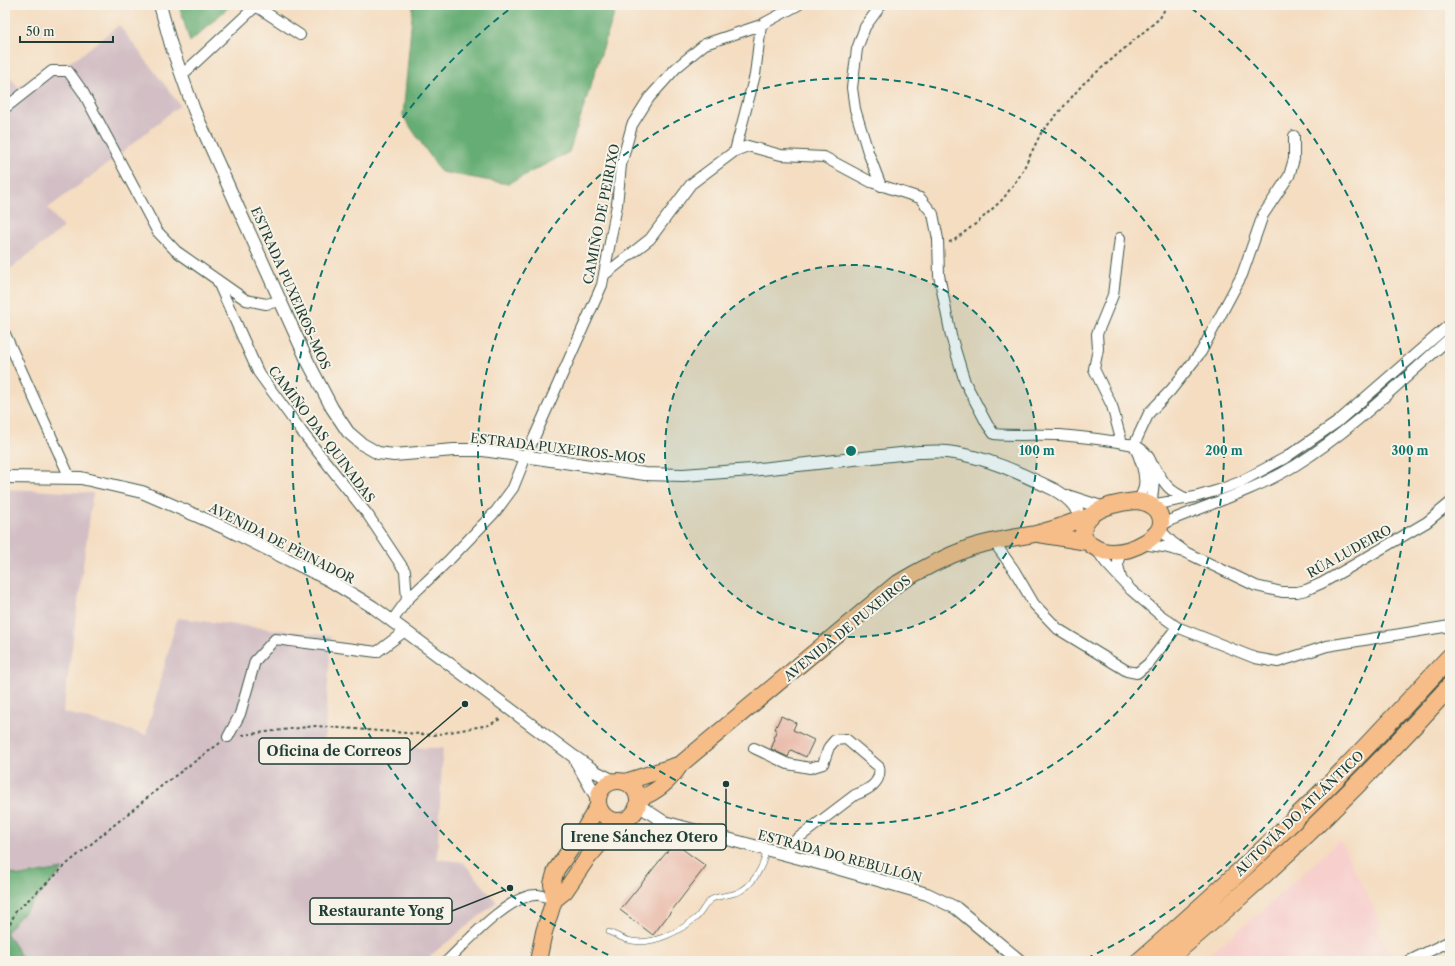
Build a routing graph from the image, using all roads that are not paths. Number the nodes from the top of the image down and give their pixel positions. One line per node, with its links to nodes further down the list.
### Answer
1 (160, 5): 7 (street, ESTRADA PUXEIROS-MOS)
2 (257, 5): 6 (street); 7 (street)
3 (798, 5): 5 (street, CAMIÑO DE PEIRIXO)
4 (882, 5): 11 (street)
5 (761, 25): 10 (street); 13 (street, CAMIÑO DE PEIRIXO)
6 (300, 35)
7 (182, 75): 15 (street, ESTRADA PUXEIROS-MOS)
8 (5, 108): 14 (street)
9 (1294, 136): 20 (street)
10 (735, 151): 11 (street); 13 (street)
11 (881, 186): 19 (street)
12 (1120, 238): 19 (street)
13 (604, 275): 21 (street, CAMIÑO DE PEIRIXO)
14 (217, 280): 15 (street); 39 (street, CAMIÑO DAS QUINADAS)
15 (280, 301): 21 (street, ESTRADA PUXEIROS-MOS)
16 (1450, 324): 26 (street)
17 (5, 334): 24 (street)
18 (1450, 338): 32 (street)
19 (1122, 443): 20 (street)
20 (1134, 445): 22 (street); 27 (street)
21 (526, 456): 25 (street, ESTRADA PUXEIROS-MOS); 39 (street, CAMIÑO DE PEIRIXO)
22 (1152, 463): 26 (street); 29 (street)
23 (5, 478): 24 (street, AVENIDA DE PEINADOR)
24 (70, 478): 40 (street, AVENIDA DE PEINADOR)
25 (1065, 496): 30 (street); 31 (street, ESTRADA PUXEIROS-MOS); 31 (street)
26 (1187, 499): 29 (street)
27 (1136, 501): 29 (highway); 31 (highway)
28 (1450, 503): 37 (street, RÚA LUDEIRO)
29 (1151, 505): 32 (highway)
30 (1061, 526): 31 (highway); 33 (highway)
31 (1090, 528): 33 (highway); 36 (highway); 38 (street)
32 (1160, 528): 35 (highway); 37 (street, RÚA LUDEIRO)
33 (1035, 534): 34 (highway, AVENIDA DE PUXEIROS)
34 (994, 542): 42 (street); 49 (highway, AVENIDA DE PUXEIROS)
35 (1142, 544): 36 (highway); 37 (street, RÚA LUDEIRO)
36 (1124, 551): 38 (street)
37 (1187, 553)
38 (1121, 578): 42 (street)
39 (407, 600): 40 (street, CAMIÑO DE PEIRIXO)
40 (392, 622): 43 (street, AVENIDA DE PEINADOR)
41 (1450, 626): 42 (street)
42 (1177, 627)
43 (405, 631): 46 (street); 48 (street, AVENIDA DE PEINADOR)
44 (1450, 657): 62 (highway, AUTOVÍA DO ATLÁNTICO)
45 (1450, 686): 63 (highway, AUTOVÍA DO ATLÁNTICO)
46 (228, 737)
47 (754, 748): 55 (street)
48 (573, 756): 50 (street, AVENIDA DE PEINADOR); 51 (street, AVENIDA DE PEINADOR)
49 (681, 764): 50 (highway, AVENIDA DE PUXEIROS); 52 (highway, AVENIDA DE PUXEIROS)
50 (620, 781): 51 (highway); 52 (highway)
51 (598, 802): 53 (highway); 56 (highway)
52 (638, 802): 53 (highway); 54 (street, ESTRADA DO REBULLÓN)
53 (622, 821): 56 (highway)
54 (766, 850): 55 (street, ESTRADA DO REBULLÓN); 57 (lane)
55 (788, 855): 61 (street, ESTRADA DO REBULLÓN)
56 (554, 900): 59 (street); 60 (highway)
57 (609, 932)
58 (1450, 942): 64 (street)
59 (447, 961)
60 (538, 961)
61 (1020, 961)
62 (1140, 961)
63 (1165, 961)
64 (1409, 961)

